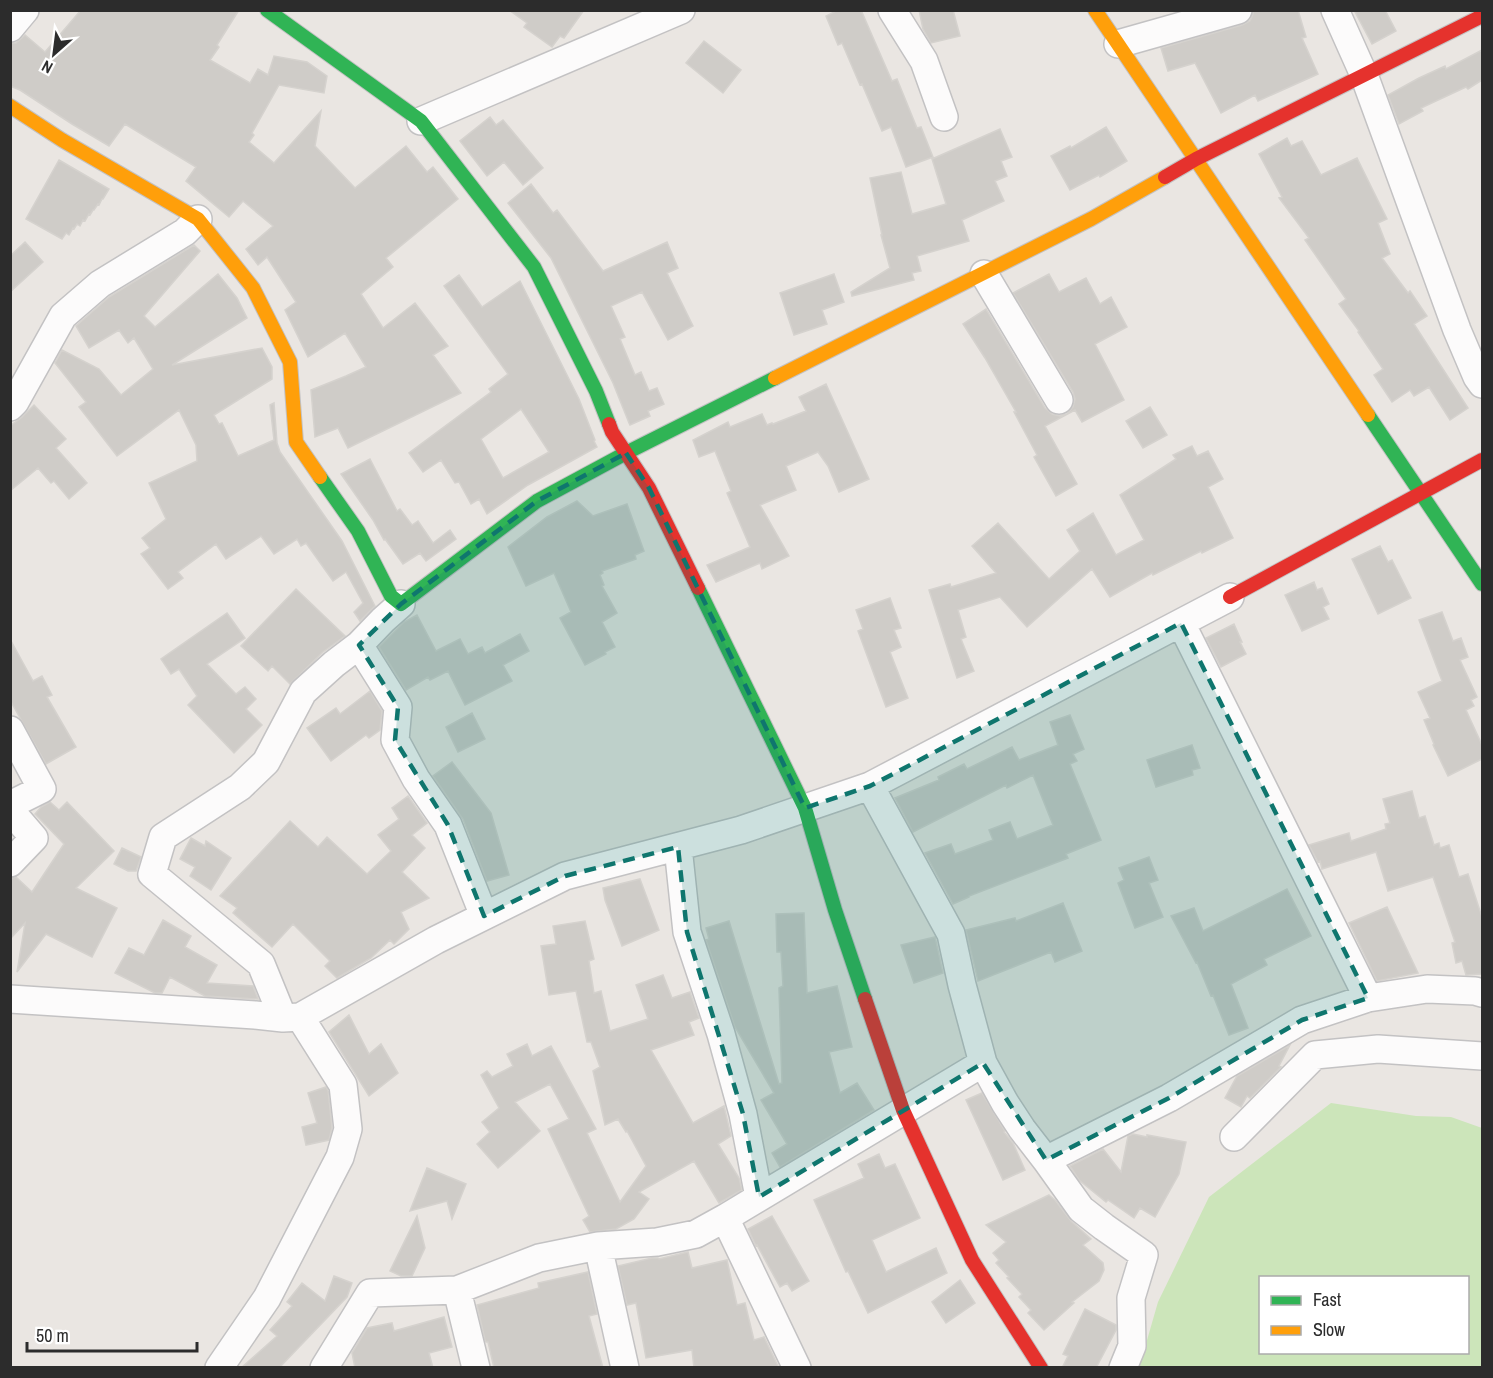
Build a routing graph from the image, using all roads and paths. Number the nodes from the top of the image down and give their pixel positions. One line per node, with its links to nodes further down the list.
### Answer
1 (25, 10): 9 (street)
2 (267, 10): 14 (street)
3 (681, 10): 14 (street)
4 (892, 10): 13 (street)
5 (1095, 10): 10 (street)
6 (1238, 10): 10 (street)
7 (1335, 10): 11 (street)
8 (1482, 16): 11 (street)
9 (10, 28)
10 (1118, 44): 15 (street)
11 (1364, 75): 15 (street); 18 (street)
12 (10, 106): 16 (street)
13 (945, 117)
14 (422, 120): 21 (street)
15 (1196, 159): 17 (street); 23 (street)
16 (198, 219): 20 (street); 26 (street)
17 (984, 274): 19 (street); 21 (street)
18 (1482, 384)
19 (1059, 400)
20 (10, 407)
21 (626, 453): 26 (street); 32 (street)
22 (1482, 460): 23 (street)
23 (1421, 492): 24 (street); 25 (street)
24 (1482, 584)
25 (1230, 597): 27 (street)
26 (401, 604): 28 (street)
27 (1181, 623): 30 (street); 38 (street)
28 (359, 645): 36 (street); 40 (street)
29 (10, 730): 31 (street)
30 (870, 786): 32 (street); 42 (street)
31 (10, 805)
32 (805, 808): 34 (street); 43 (street)
33 (10, 810): 35 (street)
34 (678, 846): 36 (street); 46 (street)
35 (10, 863)
36 (484, 916): 40 (street)
37 (1482, 993): 38 (street)
38 (1368, 998): 45 (street)
39 (10, 999): 40 (street)
40 (291, 1018): 50 (street)
41 (1482, 1056): 44 (street)
42 (983, 1063): 43 (street); 45 (street)
43 (903, 1110): 46 (street); 55 (street)
44 (1234, 1137)
45 (1046, 1160): 56 (street)
46 (759, 1197): 47 (street)
47 (724, 1218): 48 (street); 54 (street)
48 (598, 1246): 49 (street); 53 (street)
49 (458, 1290): 51 (street); 52 (street)
50 (219, 1368)
51 (324, 1368)
52 (476, 1368)
53 (625, 1368)
54 (797, 1368)
55 (1041, 1368)
56 (1124, 1368)

